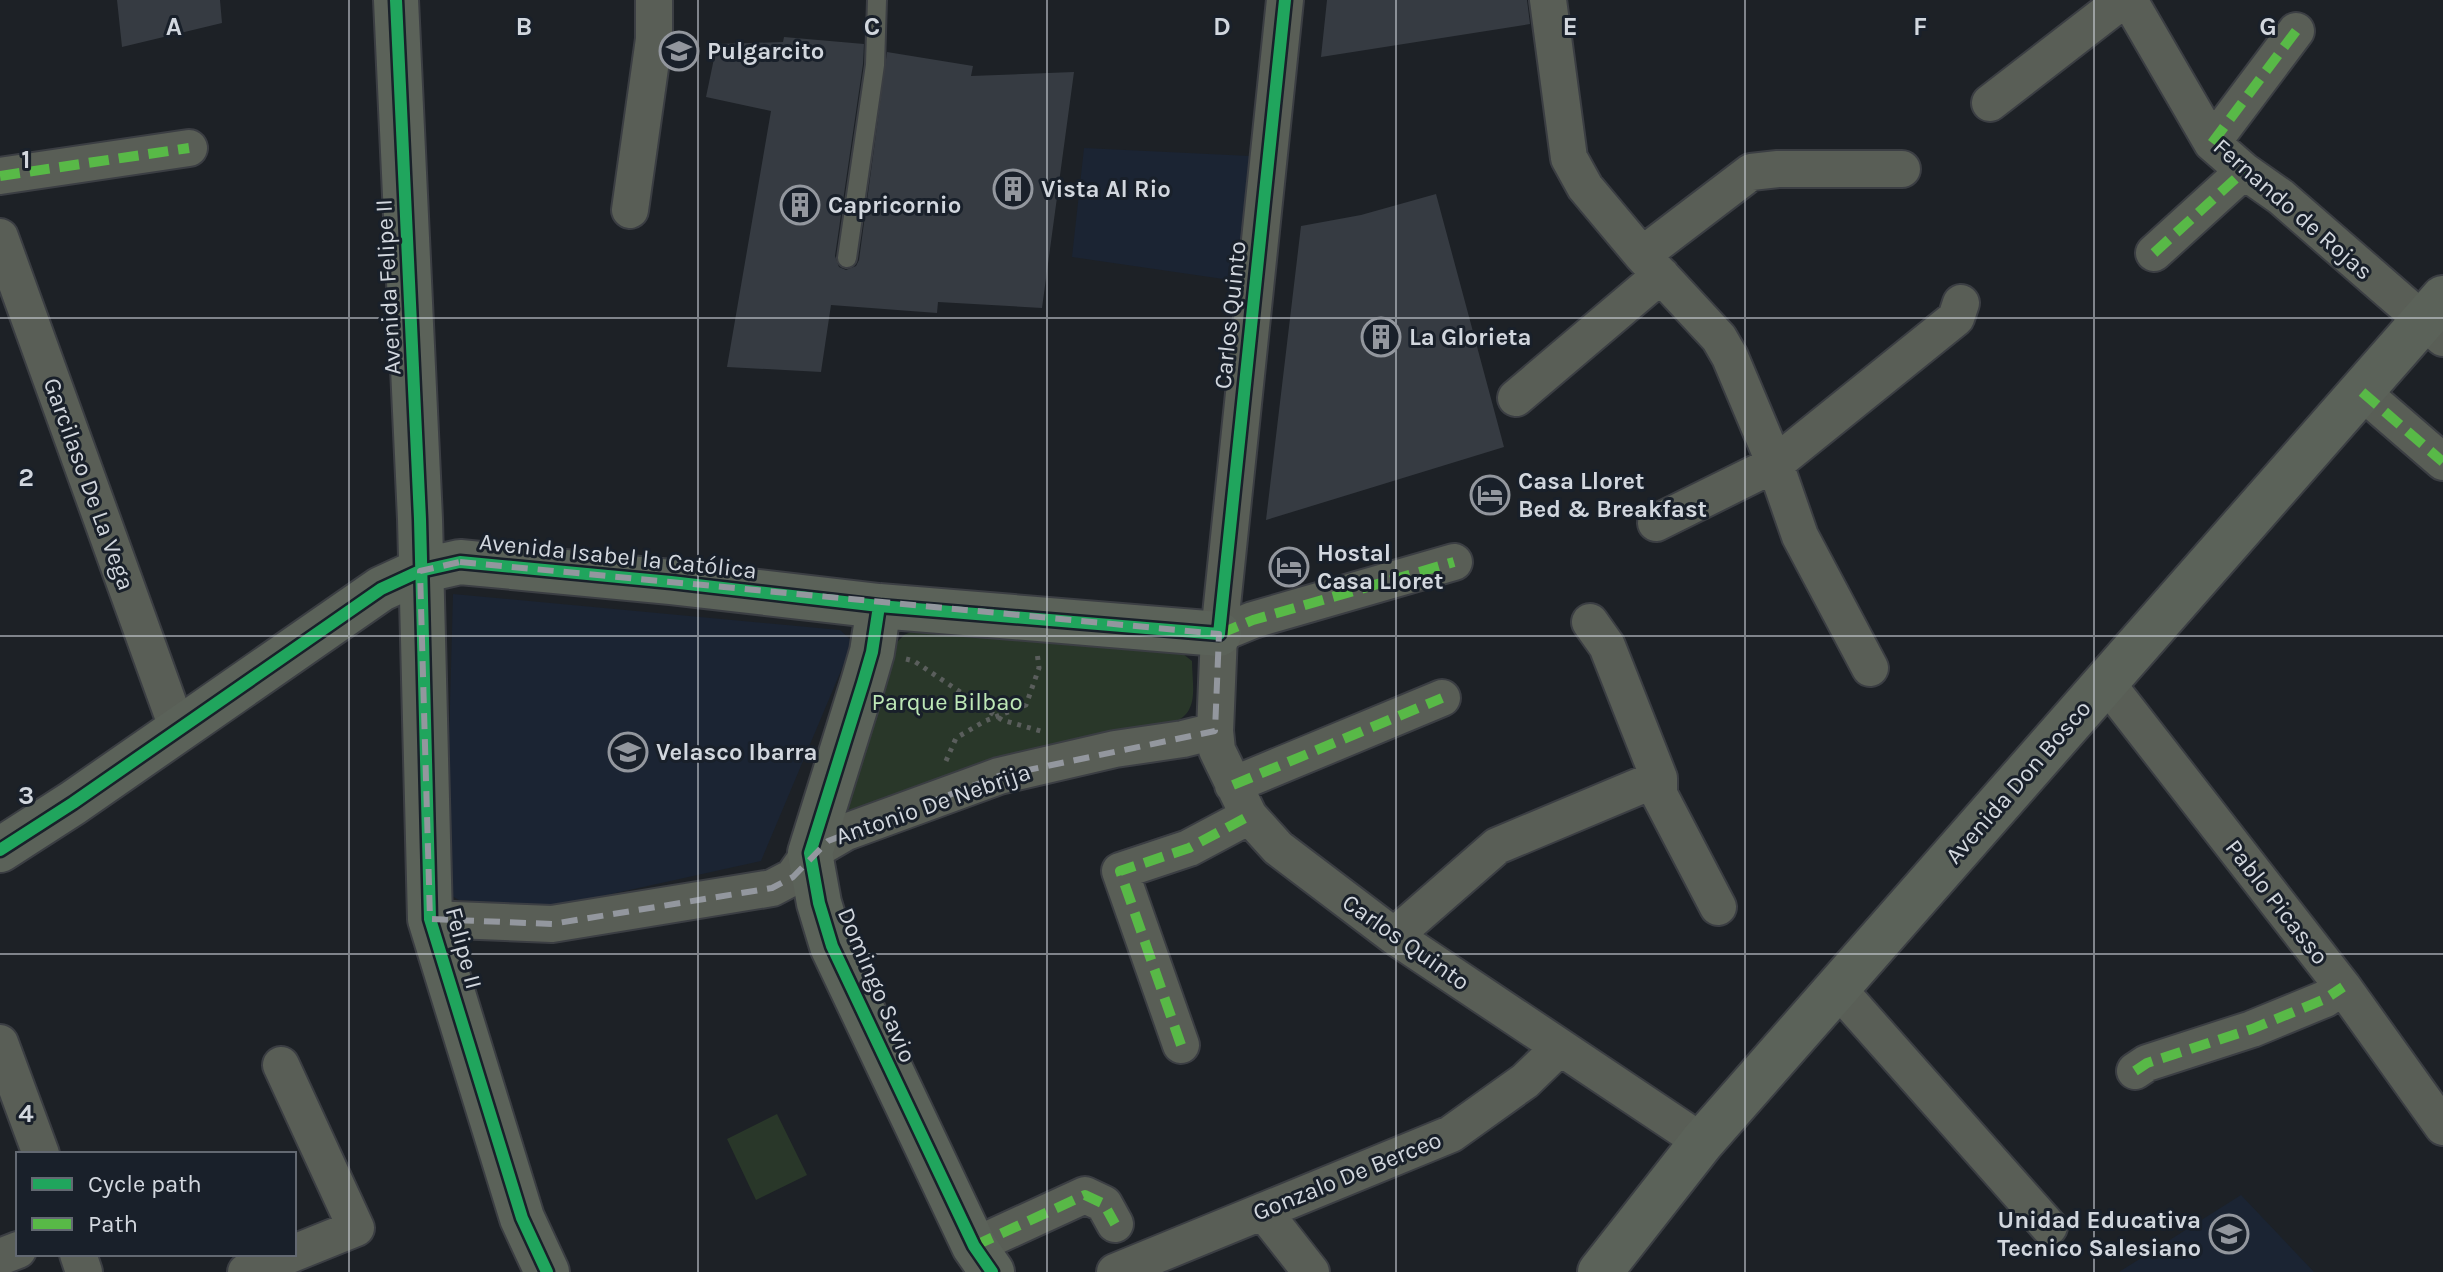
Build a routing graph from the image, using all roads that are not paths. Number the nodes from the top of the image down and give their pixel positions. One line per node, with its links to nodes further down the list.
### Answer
1 (396, 0): 27 (street, Avenida Felipe II)
2 (654, 0): 14 (street)
3 (877, 0): 17 (lane)
4 (1285, 0): 30 (street, Carlos Quinto)
5 (1548, 0): 18 (street)
6 (2126, 0): 8 (street); 9 (street, Fernando de Rojas)
7 (2296, 31): 9 (street)
8 (1990, 103)
9 (2212, 143): 12 (street, Fernando de Rojas)
10 (189, 148): 13 (street)
11 (1902, 169): 18 (street)
12 (2244, 171): 16 (street); 20 (street, Fernando de Rojas)
13 (0, 176)
14 (630, 210)
15 (0, 237): 34 (street, Garcilaso De La Vega)
16 (2154, 253)
17 (847, 258)
18 (1652, 265): 22 (street); 24 (street)
19 (1961, 303): 24 (street)
20 (2437, 319): 21 (street, Avenida Don Bosco)
21 (2362, 392): 23 (street); 32 (street, Avenida Don Bosco)
22 (1516, 398)
23 (2443, 462)
24 (1775, 464): 25 (street); 31 (street)
25 (1656, 523)
26 (1454, 562): 30 (street)
27 (420, 571): 28 (street, Avenida Isabel la Católica); 34 (street, Avenida Isabel la Católica); 41 (street, Felipe II)
28 (879, 606): 30 (street, Avenida Isabel la Católica); 39 (street, Domingo Savio)
29 (1590, 622): 36 (street)
30 (1219, 634): 35 (street, Carlos Quinto)
31 (1870, 668)
32 (2105, 681): 43 (street, Pablo Picasso); 44 (street, Avenida Don Bosco)
33 (1442, 698): 37 (street)
34 (178, 730): 38 (street, Avenida Isabel la Católica)
35 (1215, 731): 37 (street, Carlos Quinto); 39 (street, Antonio De Nebrija)
36 (1659, 778): 40 (street); 42 (street)
37 (1241, 801): 42 (street, Carlos Quinto); 46 (street)
38 (0, 850)
39 (810, 853): 41 (street, Antonio De Nebrija); 58 (street, Domingo Savio)
40 (1718, 907)
41 (430, 919): 60 (street, Felipe II)
42 (1394, 936): 47 (street, Carlos Quinto)
43 (2343, 987): 49 (street); 50 (street, Pablo Picasso)
44 (1838, 989): 51 (street, Avenida Don Bosco); 55 (street)
45 (0, 1043): 52 (street)
46 (1181, 1045)
47 (1559, 1048): 51 (street, Carlos Quinto); 53 (street, Gonzalo De Berceo)
48 (281, 1065): 56 (street)
49 (2135, 1071)
50 (2443, 1127)
51 (1702, 1142): 63 (street, Avenida Don Bosco)
52 (40, 1152)
53 (1263, 1211): 61 (street, Gonzalo De Berceo); 62 (street)
54 (1115, 1224): 58 (street)
55 (2049, 1227)
56 (296, 1253)
57 (288, 1256): 59 (street)
58 (983, 1259)
59 (246, 1272)
60 (547, 1272)
61 (1115, 1272)
62 (1311, 1272)
63 (1600, 1272)

